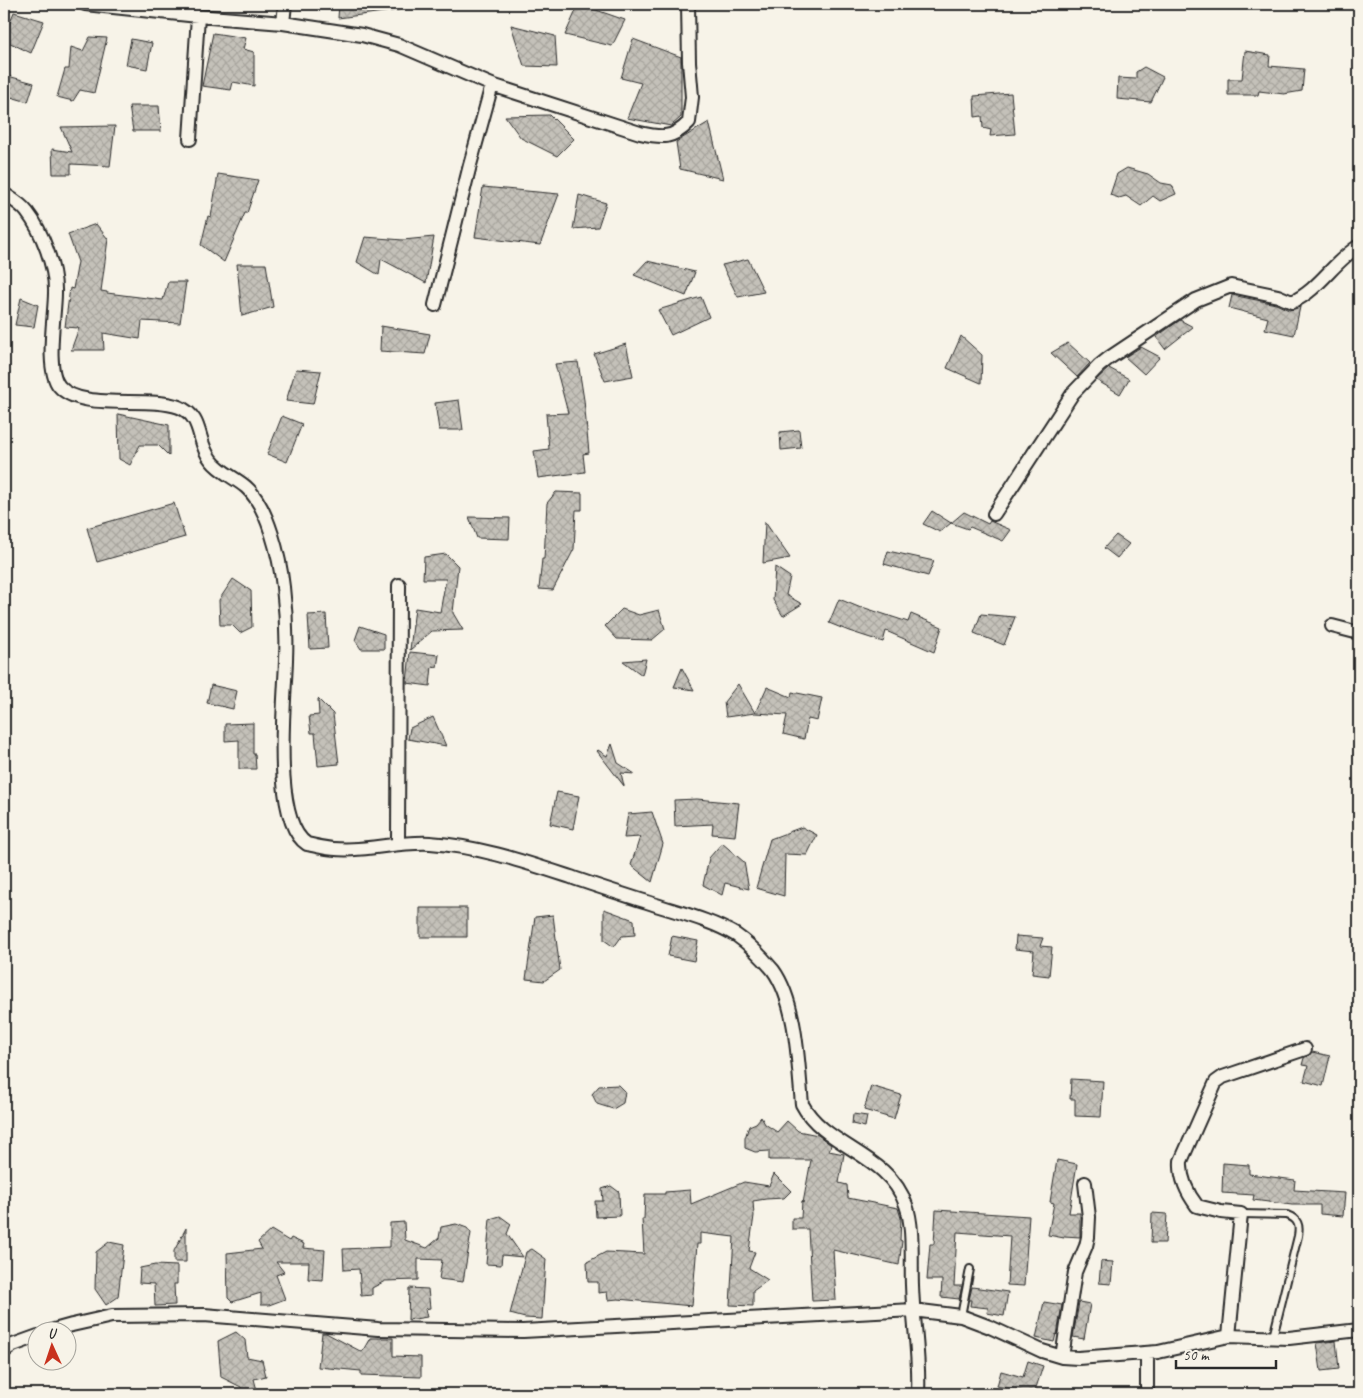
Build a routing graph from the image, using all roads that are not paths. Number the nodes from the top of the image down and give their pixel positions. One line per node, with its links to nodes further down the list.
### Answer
1 (86, 4): 4 (street)
2 (285, 4): 5 (street)
3 (688, 4): 6 (street)
4 (198, 16): 5 (street); 7 (street)
5 (283, 23): 6 (street)
6 (492, 84): 10 (street)
7 (190, 140)
8 (4, 194): 15 (street)
9 (1359, 246): 11 (street)
10 (435, 305)
11 (994, 514)
12 (399, 585): 15 (street)
13 (1332, 626): 14 (street)
14 (1359, 633)
15 (398, 844): 20 (street)
16 (1305, 1049): 18 (street)
17 (1085, 1183): 29 (street)
18 (1241, 1214): 24 (street); 25 (lane)
19 (970, 1269): 21 (lane)
20 (913, 1310): 21 (street); 22 (street); 30 (street)
21 (961, 1316): 29 (street)
22 (78, 1323)
23 (1359, 1330): 25 (street)
24 (1229, 1336): 25 (street); 28 (street)
25 (1273, 1337)
26 (28, 1340): 27 (street)
27 (4, 1351)
28 (1147, 1353): 29 (street); 31 (street)
29 (1062, 1357)
30 (918, 1394)
31 (1147, 1394)

